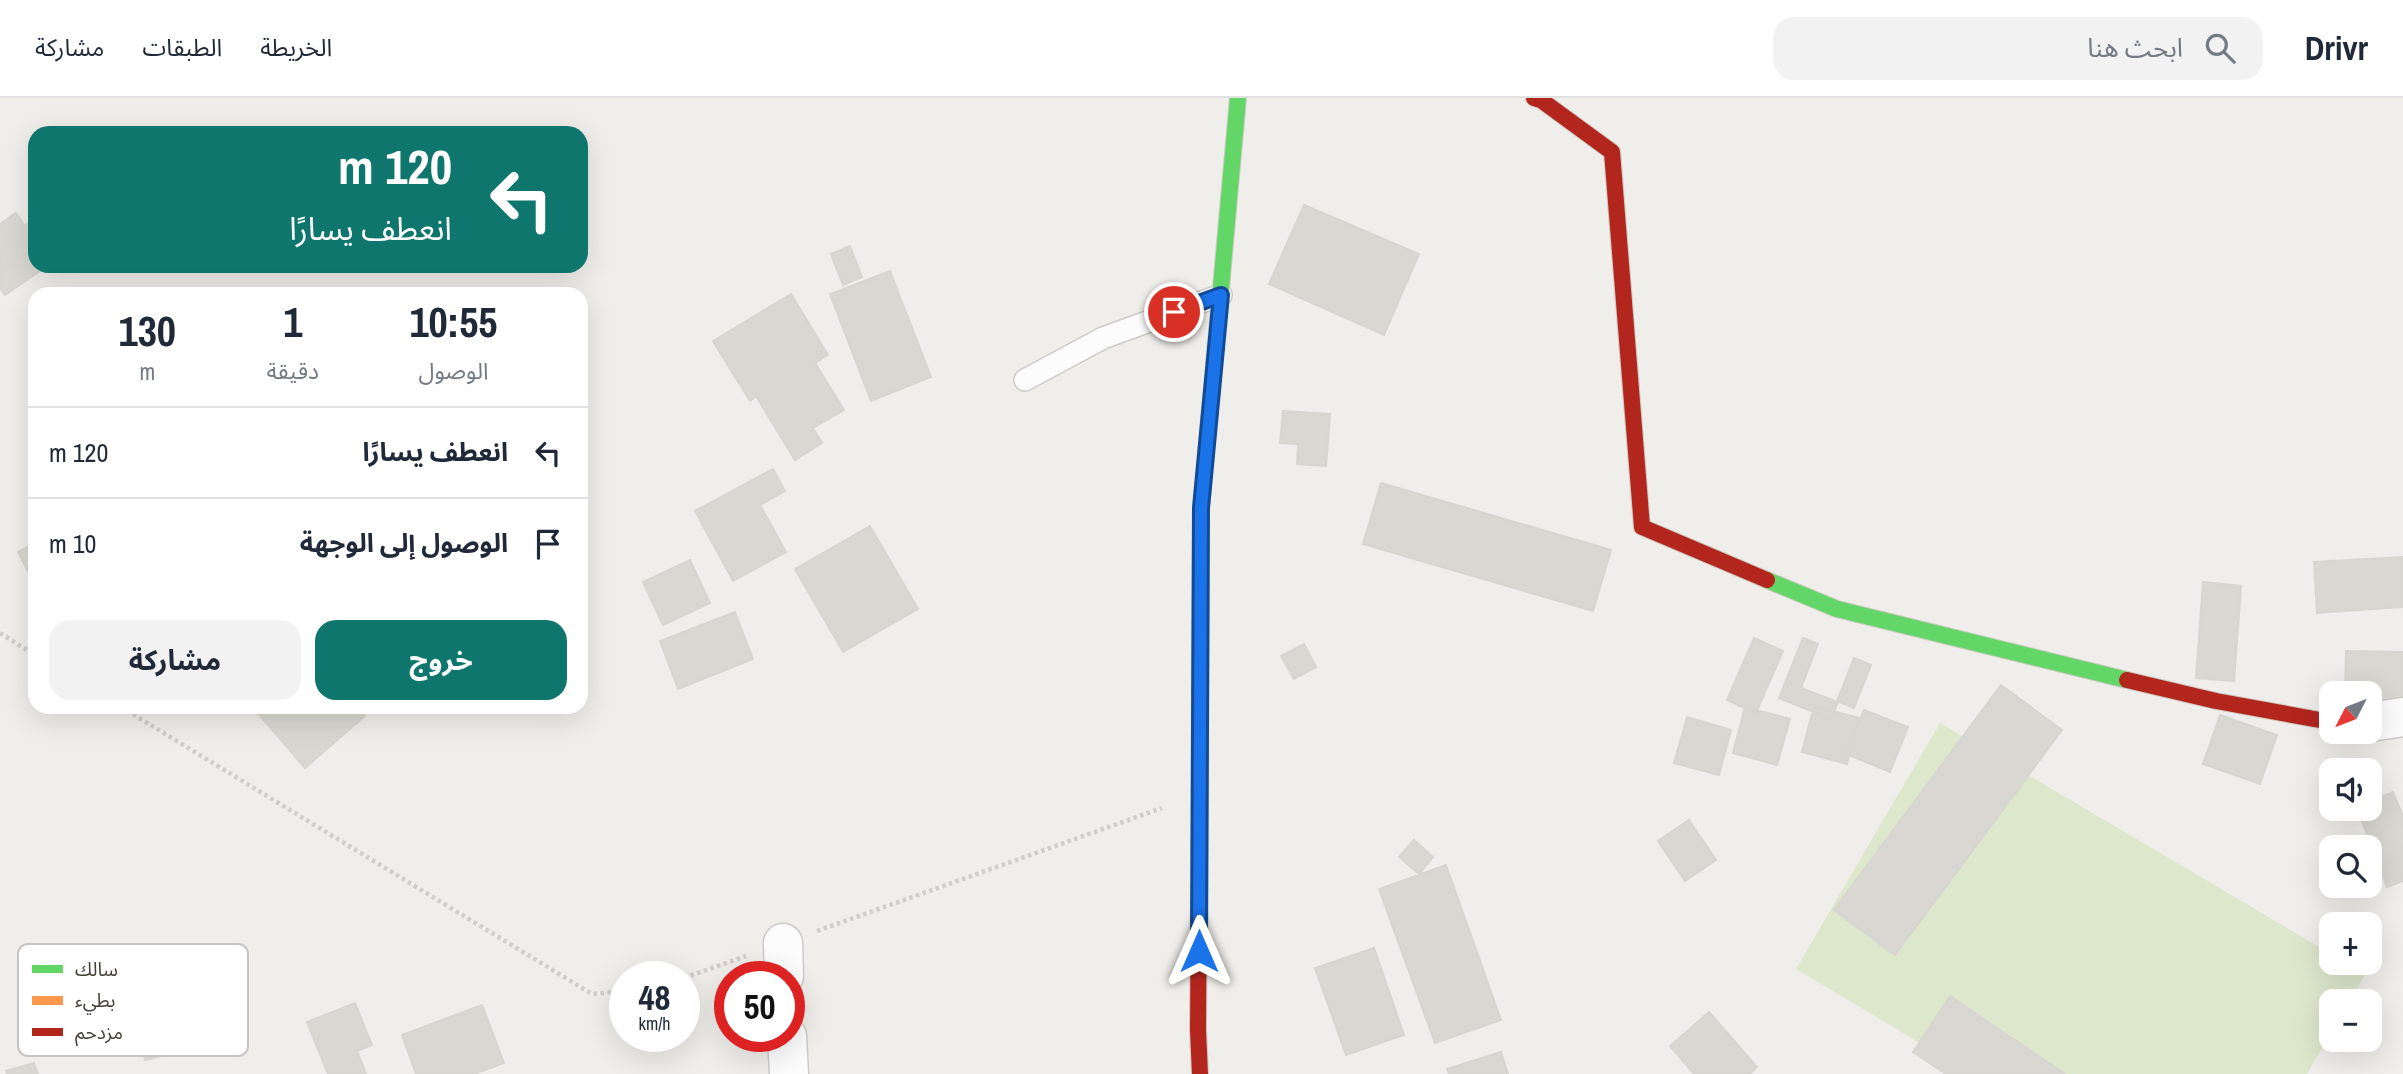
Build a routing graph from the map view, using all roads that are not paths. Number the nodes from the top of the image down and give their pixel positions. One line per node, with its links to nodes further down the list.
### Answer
1 (1238, 98): 3 (street)
2 (1534, 98): 6 (street)
3 (1221, 295): 4 (lane); 10 (street)
4 (1025, 380)
5 (2403, 717): 7 (street)
6 (2319, 720)
7 (2382, 720)
8 (788, 1052): 9 (street)
9 (789, 1074)
10 (1200, 1074)

